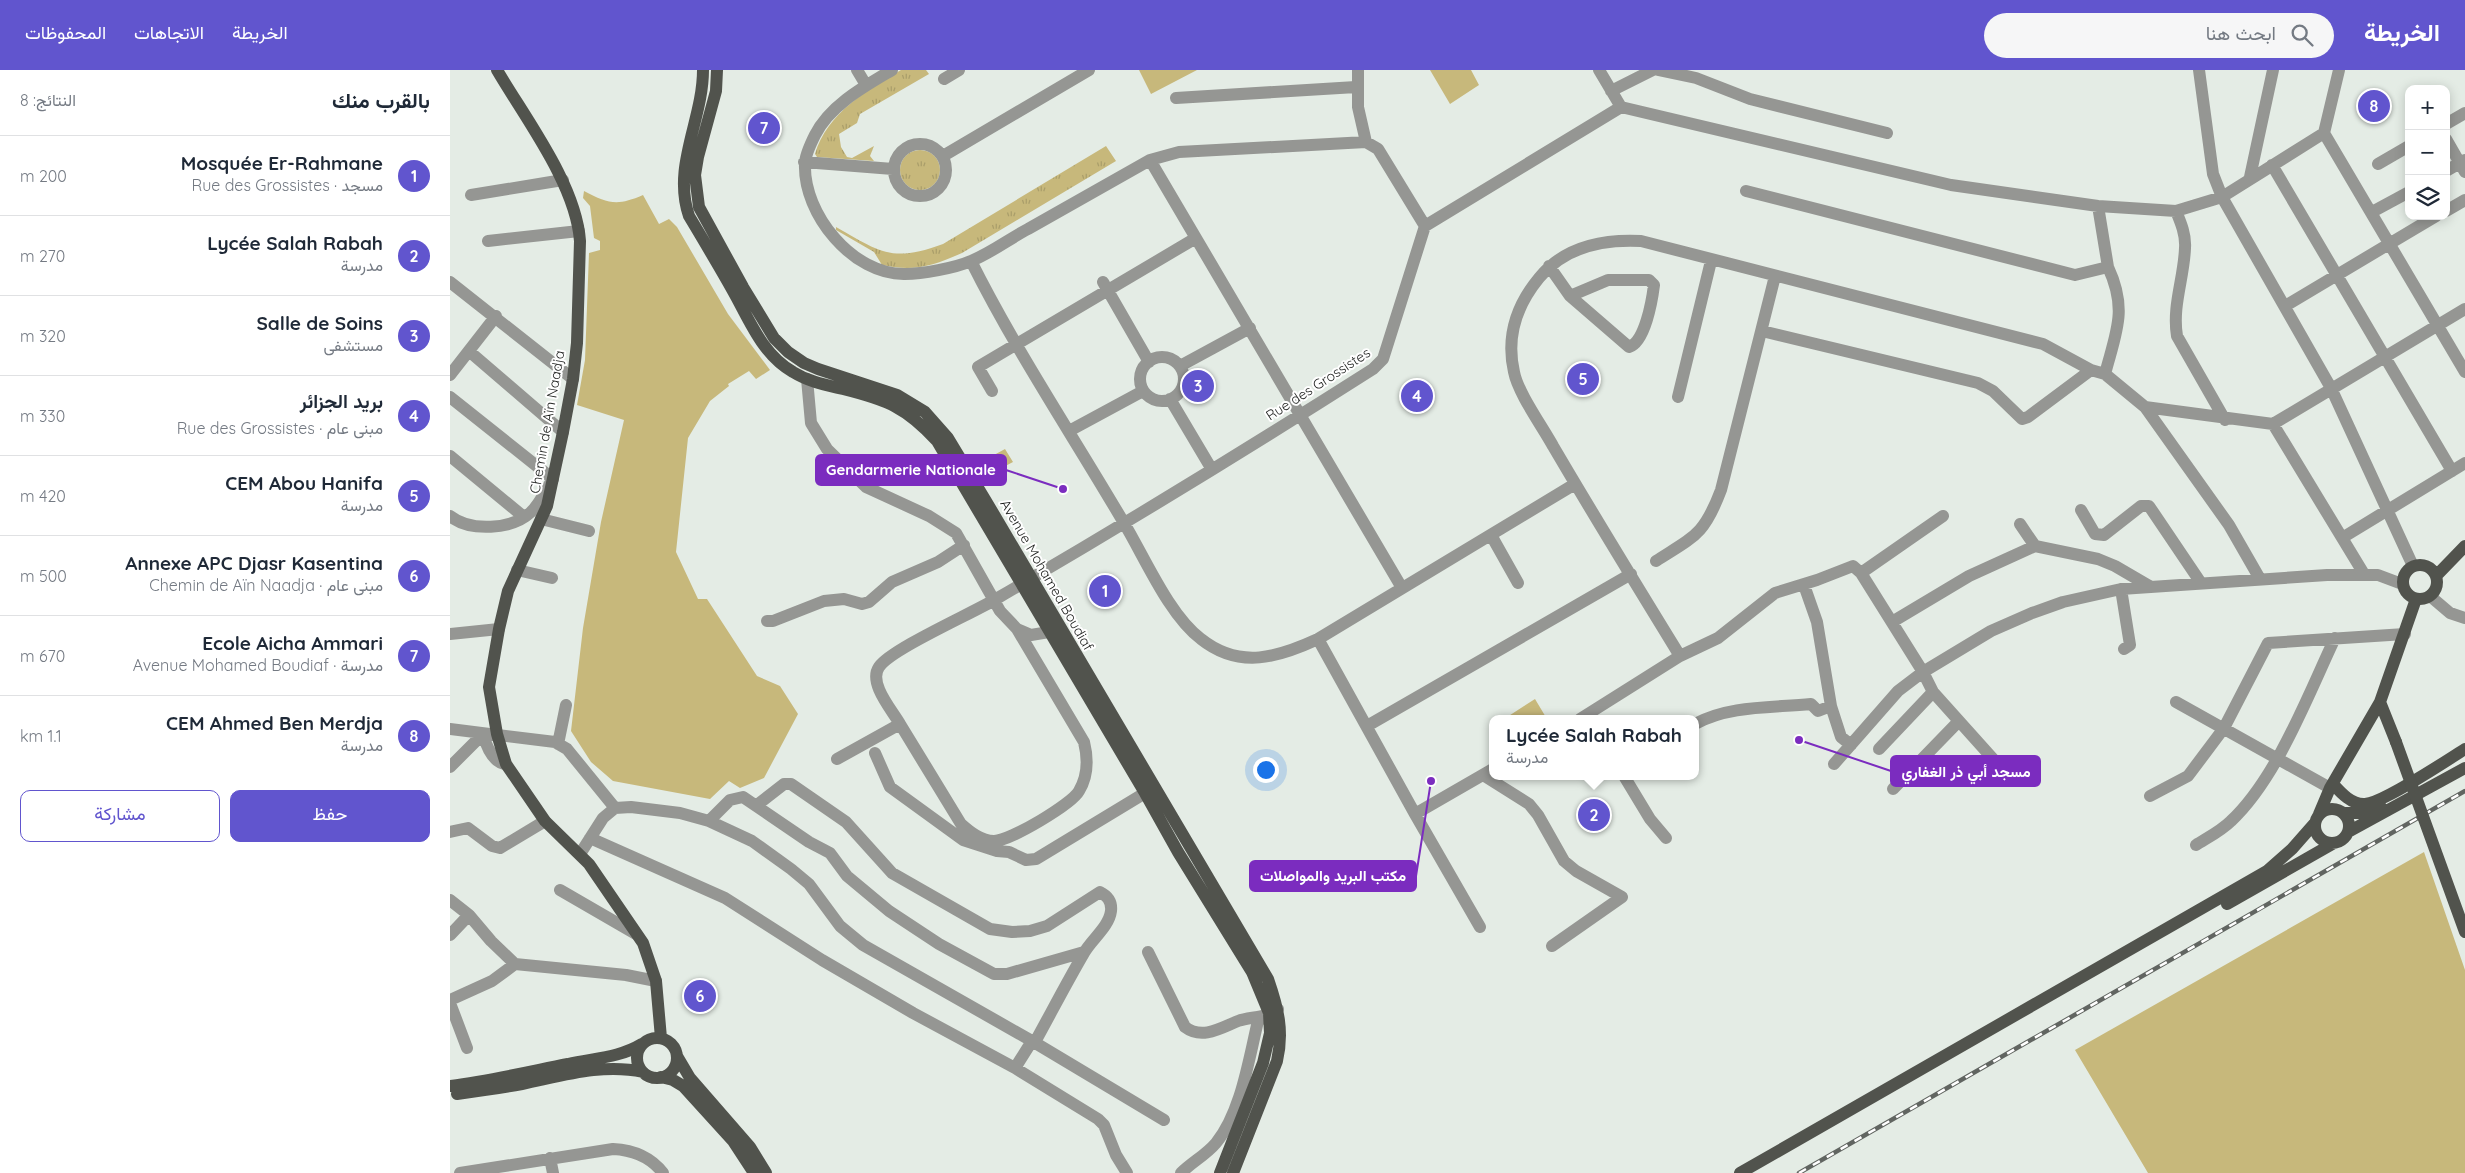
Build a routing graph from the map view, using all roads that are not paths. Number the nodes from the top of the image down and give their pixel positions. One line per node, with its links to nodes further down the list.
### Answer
1 (497, 70): 37 (main road, Chemin de Aïn Naadja)
2 (703, 70): 80 (main road, Avenue Mohamed Boudiaf)
3 (717, 70): 124 (main road, Avenue Mohamed Boudiaf)
4 (857, 70): 16 (street)
5 (892, 70): 16 (street)
6 (959, 70): 15 (street)
7 (1089, 70): 28 (street)
8 (1358, 70): 17 (street)
9 (1599, 70): 18 (street)
10 (1653, 70): 18 (street)
11 (1658, 70): 23 (street)
12 (2199, 70): 41 (street)
13 (2273, 70): 36 (street)
14 (2339, 70): 24 (street)
15 (944, 79)
16 (866, 85): 30 (street)
17 (1356, 87): 19 (street); 25 (street)
18 (1611, 91): 20 (street)
19 (1176, 98)
20 (1621, 107): 43 (street); 48 (street)
21 (2465, 113): 22 (street)
22 (2450, 122)
23 (1886, 133)
24 (2324, 133): 32 (street); 46 (street)
25 (1366, 142): 29 (street); 48 (street)
26 (2450, 144): 33 (street)
27 (2405, 148): 31 (street)
28 (943, 156): 34 (street); 34 (street)
29 (1150, 160): 50 (street); 53 (street)
30 (804, 162): 34 (street); 53 (street)
31 (2378, 164)
32 (2272, 165): 36 (street); 57 (street)
33 (2463, 165): 35 (street)
34 (893, 169)
35 (2450, 170)
36 (2250, 178): 41 (street)
37 (563, 180): 40 (street); 49 (main road, Chemin de Aïn Naadja)
38 (1746, 190): 56 (street)
39 (2405, 194): 46 (street)
40 (471, 195)
41 (2222, 197): 45 (street); 64 (street)
42 (2465, 200): 44 (street)
43 (2098, 206): 45 (street); 56 (street)
44 (2450, 209)
45 (2176, 211): 89 (street)
46 (2372, 212): 52 (street)
47 (2429, 220): 52 (street)
48 (1425, 226): 88 (street, Rue des Grossistes)
49 (579, 231): 51 (street); 79 (main road, Chemin de Aïn Naadja)
50 (1196, 238): 60 (street); 68 (street)
51 (488, 241)
52 (2390, 243): 57 (street); 67 (street)
53 (971, 261): 70 (street)
54 (1712, 261): 55 (street); 58 (street); 85 (street)
55 (1549, 266): 62 (street); 98 (street)
56 (2108, 267): 77 (street)
57 (2338, 274): 64 (street); 72 (street)
58 (1775, 276): 69 (street); 75 (street)
59 (450, 282): 61 (street)
60 (1105, 287): 70 (street); 73 (street)
61 (463, 294): 63 (street); 66 (street)
62 (1570, 296): 62 (street)
63 (450, 299)
64 (2285, 306): 81 (street)
65 (2465, 309): 67 (street)
66 (496, 316): 71 (street); 79 (street)
67 (2438, 324): 72 (street); 76 (street)
68 (1250, 328): 74 (street); 88 (street)
69 (1762, 331): 75 (street); 115 (street)
70 (1017, 345): 82 (street); 91 (street)
71 (470, 352): 78 (street); 92 (street)
72 (2384, 356): 81 (street); 96 (street)
73 (1149, 362): 74 (street); 83 (street)
74 (1180, 366): 86 (street)
75 (2091, 370): 77 (street)
76 (2465, 372)
77 (2105, 374): 87 (street)
78 (450, 375)
79 (573, 379): 92 (main road, Chemin de Aïn Naadja)
80 (807, 379): 112 (street); 124 (main road, Avenue Mohamed Boudiaf)
81 (2331, 388): 90 (street); 100 (street)
82 (992, 391)
83 (1144, 391): 86 (street); 91 (street)
84 (450, 397): 97 (street)
85 (1678, 397)
86 (1170, 400): 95 (street)
87 (2145, 407): 89 (street); 123 (street)
88 (1302, 414): 95 (street, Rue des Grossistes); 130 (street)
89 (2225, 420): 90 (street)
90 (2273, 424): 111 (street)
91 (1069, 431): 105 (street)
92 (563, 432): 97 (main road, Chemin de Aïn Naadja)
93 (450, 456): 103 (street)
94 (2465, 463): 96 (street)
95 (1211, 468): 105 (street, Rue des Grossistes)
96 (2452, 471): 100 (street)
97 (553, 479): 103 (street); 104 (main road, Chemin de Aïn Naadja)
98 (1575, 484): 110 (street); 119 (street)
99 (2081, 510): 126 (street)
100 (2386, 510): 111 (street); 116 (street)
101 (450, 516): 107 (street)
102 (1943, 516): 118 (street)
103 (524, 517): 107 (street)
104 (541, 519): 109 (street); 117 (main road, Chemin de Aïn Naadja)
105 (1125, 524): 124 (street, Rue des Grossistes); 144 (street)
106 (2020, 524): 113 (street)
107 (473, 526): 108 (street)
108 (450, 530)
109 (589, 531)
110 (1491, 535): 125 (street); 130 (street)
111 (2342, 538): 120 (street)
112 (964, 545): 134 (street); 136 (street)
113 (2035, 546): 129 (street); 137 (street)
114 (2465, 546): 121 (main road)
115 (1656, 561)
116 (2412, 566): 121 (main road); 127 (main road)
117 (517, 570): 122 (street); 138 (main road, Chemin de Aïn Naadja)
118 (1861, 572): 128 (street); 137 (street)
119 (1631, 574): 146 (street); 157 (street)
120 (2364, 574): 123 (street); 127 (street)
121 (2436, 576): 132 (main road)
122 (552, 578)
123 (2260, 579): 126 (street)
124 (1026, 581): 134 (street, Rue des Grossistes); 140 (main road, Avenue Mohamed Boudiaf); 210 (main road, Avenue Mohamed Boudiaf)
125 (1518, 583)
126 (2201, 583): 129 (street)
127 (2402, 584): 133 (main road)
128 (1804, 585): 146 (street); 152 (street)
129 (2151, 587): 131 (street)
130 (1402, 588): 144 (street)
131 (2121, 589): 145 (street); 147 (street)
132 (2430, 596): 133 (main road); 135 (street)
133 (2416, 599): 142 (main road)
134 (994, 600): 139 (street); 156 (street, Rue des Grossistes)
135 (2465, 618)
136 (767, 621)
137 (1892, 622): 147 (street)
138 (499, 629): 141 (street); 161 (main road, Chemin de Aïn Naadja)
139 (1017, 629): 140 (street, Avenue Mohamed Boudiaf); 156 (street, Rue des Grossistes)
140 (1049, 632): 180 (main road, Avenue Mohamed Boudiaf)
141 (450, 634)
142 (2405, 634): 143 (street); 150 (main road)
143 (2335, 638): 158 (street); 169 (street)
144 (1318, 639): 157 (street)
145 (2124, 649)
146 (1680, 656): 153 (street)
147 (1923, 672): 148 (street); 163 (street)
148 (1933, 692): 155 (street); 164 (street)
149 (2176, 702): 158 (street)
150 (2380, 702): 178 (main road); 200 (main road, bridge)
151 (566, 705): 162 (street)
152 (1831, 706): 154 (street); 163 (street)
153 (1590, 715)
154 (1699, 722)
155 (1958, 722): 170 (street); 179 (street)
156 (900, 724): 168 (street)
157 (1367, 726): 185 (street)
158 (2224, 728): 169 (street); 181 (street)
159 (450, 729): 160 (street)
160 (483, 734): 161 (street); 171 (street); 173 (street)
161 (498, 734): 162 (street); 171 (main road, Chemin de Aïn Naadja)
162 (558, 744): 183 (street)
163 (1851, 744): 172 (street)
164 (1878, 749)
165 (2465, 750): 178 (main road)
166 (875, 753): 180 (street)
167 (2465, 758): 184 (main road)
168 (837, 759)
169 (2276, 759): 178 (street); 194 (street)
170 (1994, 760)
171 (506, 764): 187 (main road, Chemin de Aïn Naadja)
172 (1834, 764)
173 (450, 767)
174 (2465, 768): 190 (main road)
175 (1488, 772): 185 (street)
176 (1498, 780): 203 (street)
177 (1626, 780): 192 (street)
178 (2331, 786): 184 (main road); 186 (main road)
179 (1893, 789)
180 (1145, 793): 210 (main road, Avenue Mohamed Boudiaf)
181 (2150, 796)
182 (757, 805): 188 (street); 205 (street); 205 (street)
183 (615, 808): 188 (street); 191 (street)
184 (2340, 811): 186 (main road); 190 (main road)
185 (1414, 814): 199 (street)
186 (2316, 819): 193 (main road); 204 (main road)
187 (545, 821): 189 (street); 195 (main road, Chemin de Aïn Naadja)
188 (708, 821): 212 (street)
189 (450, 832)
190 (2348, 832): 193 (main road)
191 (590, 838): 195 (street); 216 (street)
192 (1666, 838)
193 (2334, 843): 204 (main road)
194 (2196, 845)
195 (580, 854): 201 (main road, Chemin de Aïn Naadja)
196 (560, 890): 201 (street)
197 (450, 900): 198 (street)
198 (469, 915): 202 (street); 207 (street)
199 (1480, 927)
200 (2465, 932)
201 (636, 934): 208 (main road, Chemin de Aïn Naadja)
202 (450, 935)
203 (1552, 946)
204 (2143, 947): 232 (main road); 233 (main road)
205 (1084, 952): 212 (street)
206 (1148, 952): 210 (street)
207 (515, 964): 208 (street); 209 (street)
208 (656, 981): 211 (main road, Chemin de Aïn Naadja)
209 (450, 1002): 214 (street)
210 (1270, 1013): 229 (street); 230 (main road, Avenue Mohamed Boudiaf); 231 (main road, Avenue Mohamed Boudiaf)
211 (661, 1038): 213 (main road); 215 (main road)
212 (1033, 1041): 216 (street); 221 (street)
213 (642, 1044): 217 (main road); 219 (main road)
214 (467, 1048)
215 (677, 1056): 218 (main road); 227 (main road)
216 (1015, 1068): 228 (street)
217 (643, 1072): 218 (main road); 220 (main road)
218 (661, 1077): 226 (main road)
219 (450, 1086)
220 (450, 1094)
221 (1164, 1120)
222 (550, 1158): 223 (street); 224 (street); 225 (street)
223 (460, 1173)
224 (553, 1173)
225 (663, 1173)
226 (754, 1173)
227 (766, 1173)
228 (1127, 1173)
229 (1181, 1173)
230 (1220, 1173)
231 (1232, 1173)
232 (1740, 1173)
233 (1753, 1173)

